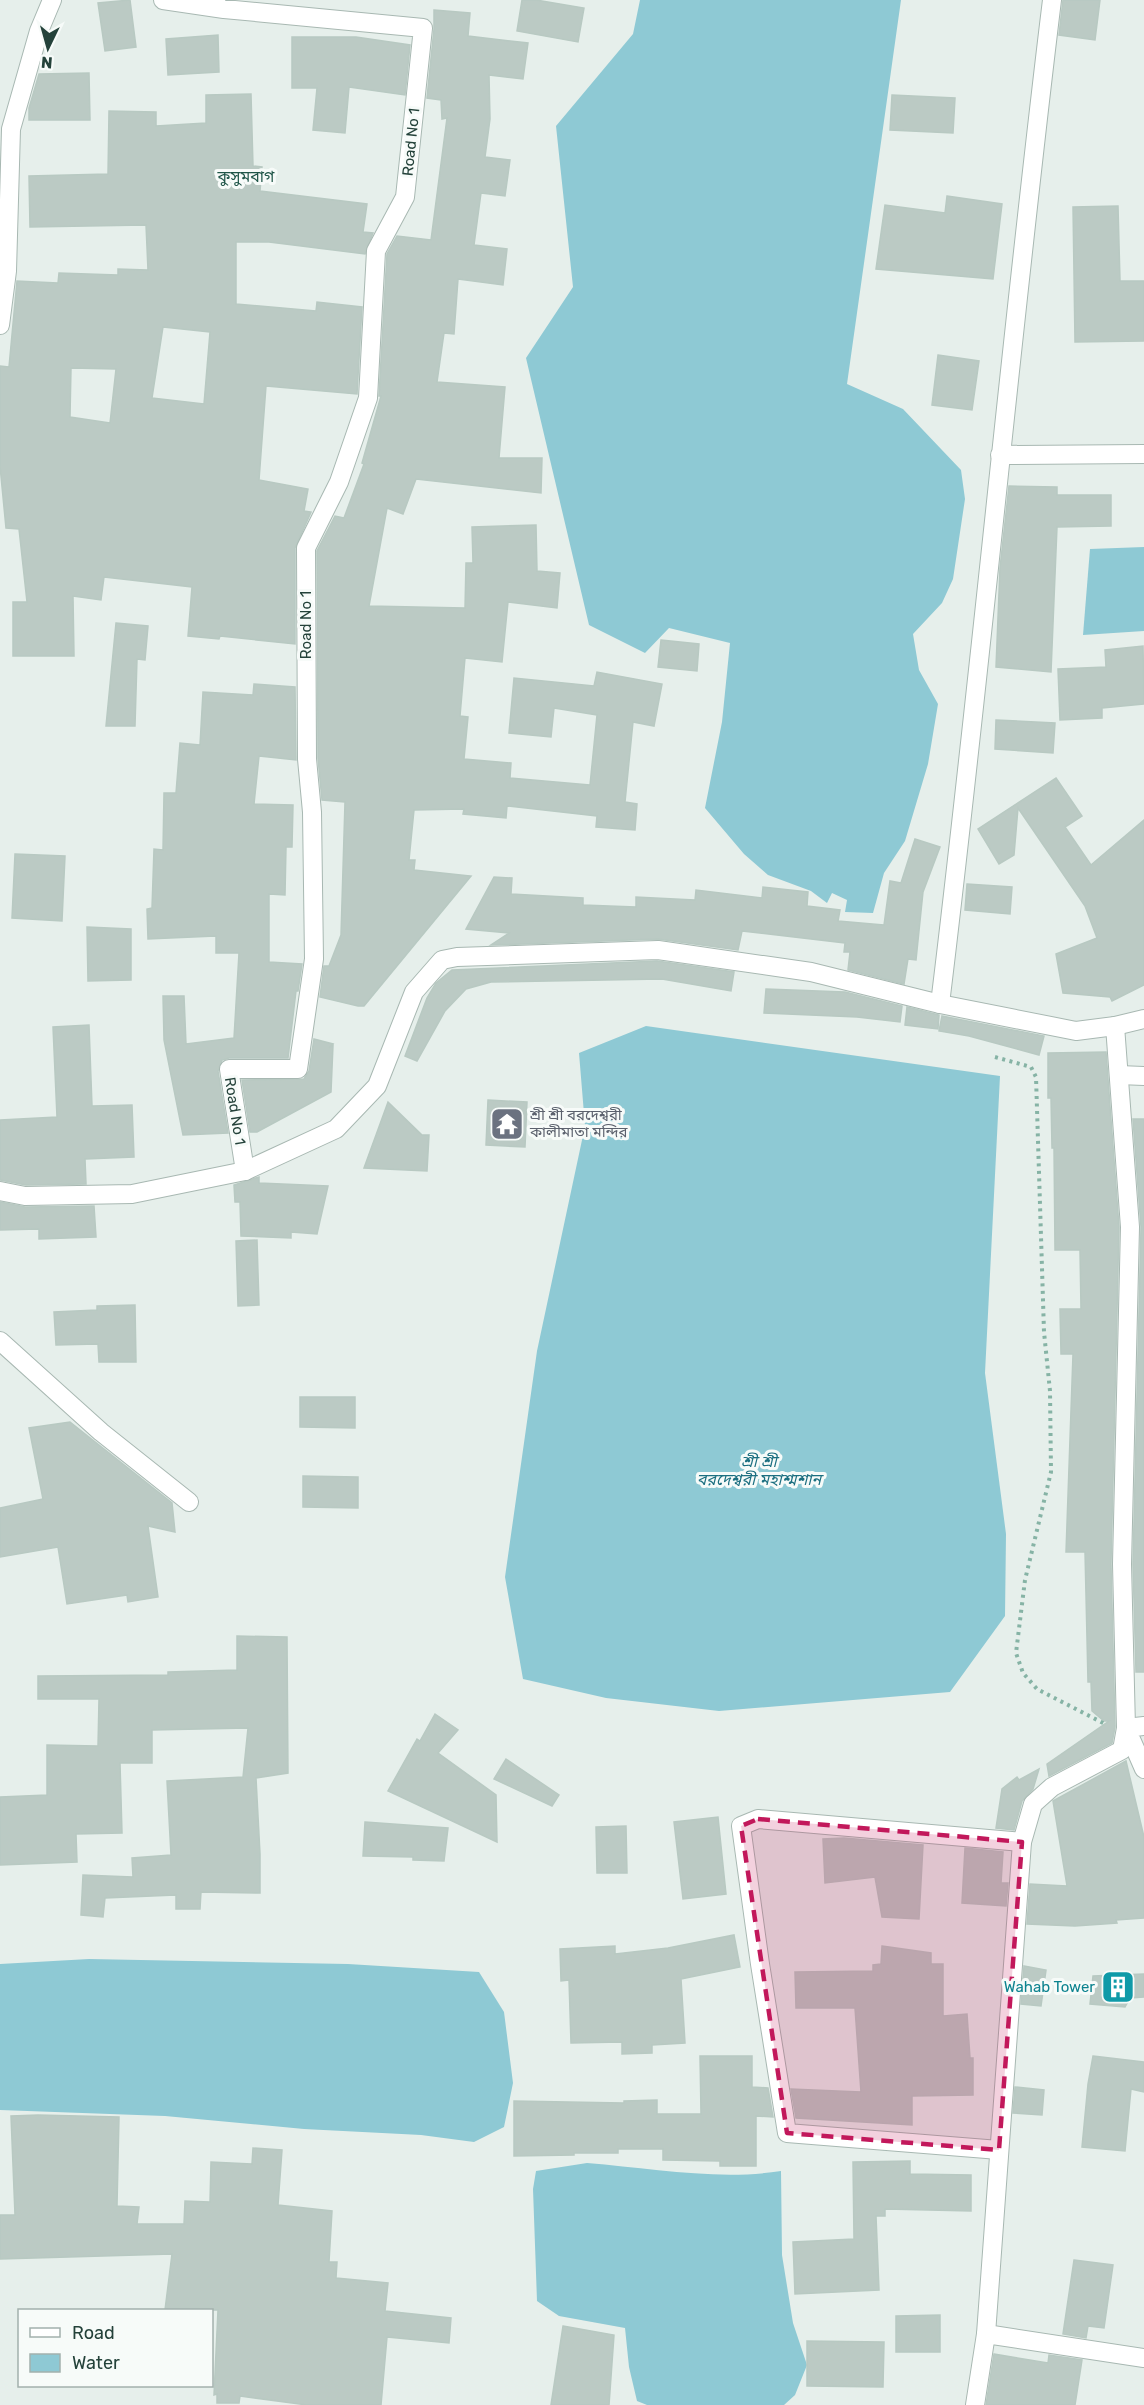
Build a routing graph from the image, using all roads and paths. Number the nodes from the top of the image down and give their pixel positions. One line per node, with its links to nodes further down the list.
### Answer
1 (52, 0): 4 (street)
2 (163, 0): 13 (street, Road No 1)
3 (1052, 0): 6 (street)
4 (0, 325)
5 (1144, 454): 6 (street)
6 (1000, 455): 7 (street)
7 (940, 1004): 9 (street); 13 (street)
8 (1144, 1019): 9 (street)
9 (1115, 1026): 11 (street)
10 (995, 1057): 17 (path)
11 (1119, 1075): 12 (street); 17 (street)
12 (1144, 1076)
13 (244, 1171): 14 (street)
14 (0, 1191)
15 (0, 1341): 16 (street)
16 (189, 1502)
17 (1135, 1727): 18 (street); 19 (street)
18 (1144, 1769)
19 (1022, 1842): 20 (street); 20 (street)
20 (999, 2150): 21 (street)
21 (986, 2334): 22 (street); 23 (street)
22 (1144, 2358)
23 (975, 2405)

